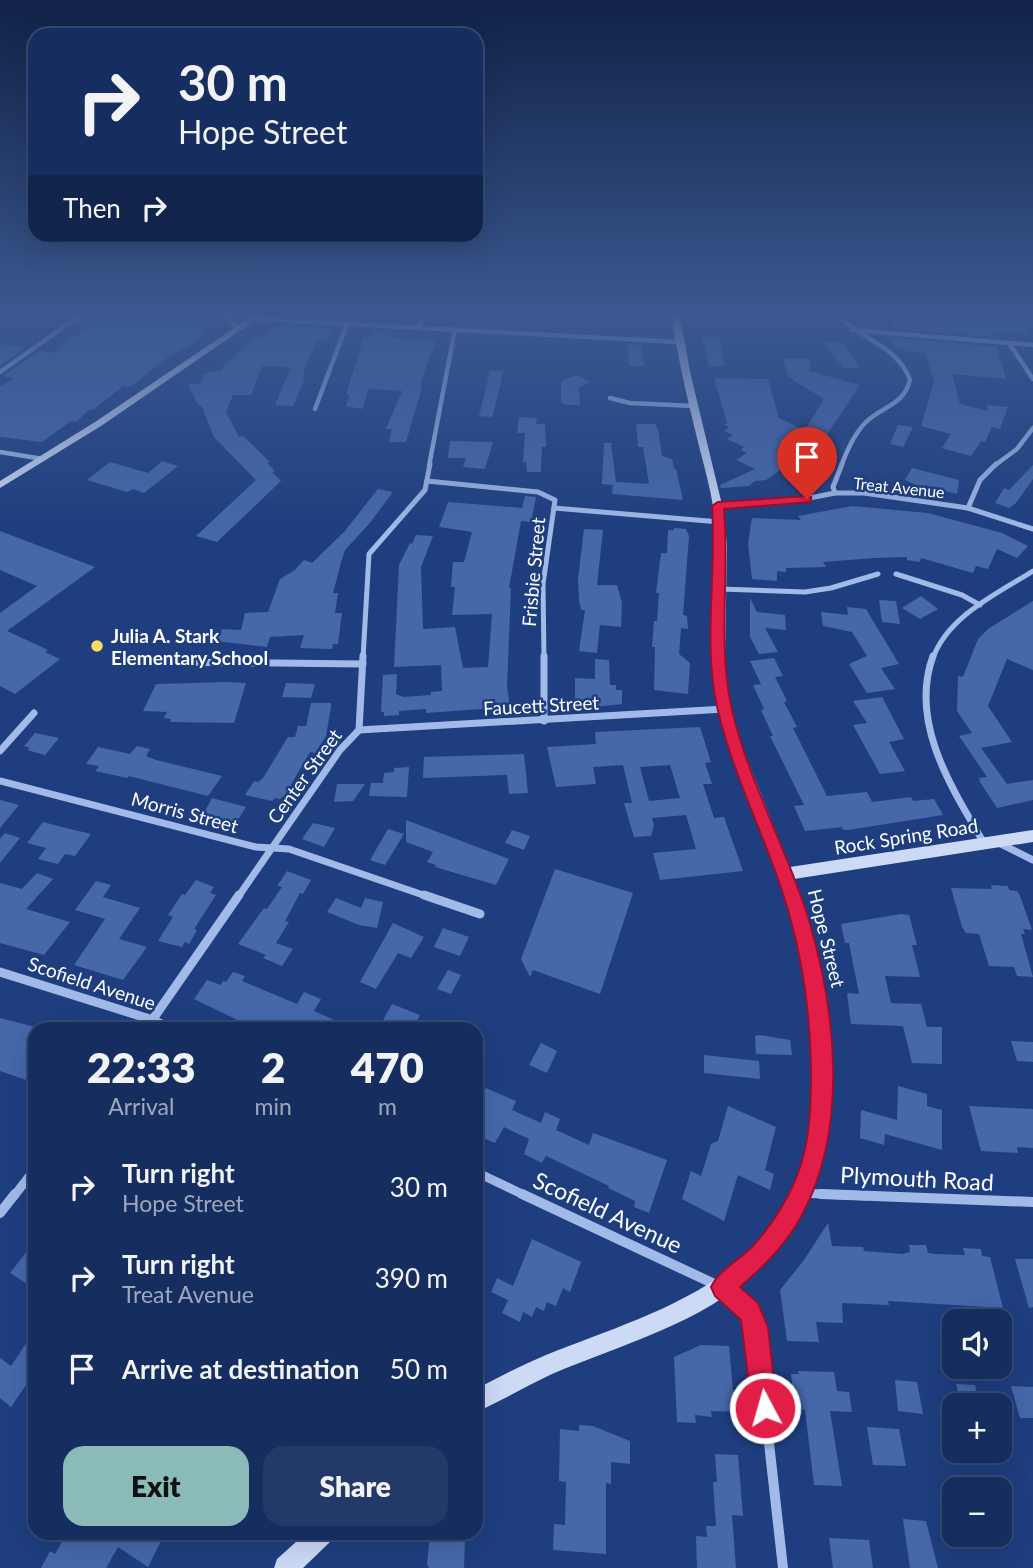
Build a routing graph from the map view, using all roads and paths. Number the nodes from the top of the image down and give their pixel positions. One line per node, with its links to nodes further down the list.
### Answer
1 (155, 385): 11 (main road)
2 (324, 385): 8 (street)
3 (444, 385): 12 (street)
4 (689, 385): 7 (main road, Hope Street)
5 (908, 385): 14 (street)
6 (610, 398): 7 (street)
7 (694, 406): 15 (main road, Hope Street)
8 (315, 409)
9 (1033, 428): 17 (street)
10 (0, 452): 11 (street)
11 (43, 459): 13 (main road)
12 (426, 481): 16 (street); 26 (street, Center Street)
13 (0, 485)
14 (835, 493): 15 (street, Treat Avenue); 17 (street, Treat Avenue)
15 (718, 506): 18 (main road, Hope Street)
16 (554, 508): 18 (street, Frisbie Street); 29 (street, Frisbie Street)
17 (968, 508): 19 (street, Treat Avenue)
18 (720, 522): 23 (main road, Hope Street)
19 (1033, 529)
20 (1033, 571): 24 (street)
21 (878, 574): 23 (street)
22 (895, 574): 24 (street)
23 (720, 589): 27 (main road, Hope Street)
24 (980, 605): 34 (street)
25 (172, 662): 26 (street)
26 (363, 664): 30 (street, Center Street)
27 (725, 709): 29 (street, Faucett Street); 37 (main road, Hope Street)
28 (34, 713): 31 (street)
29 (544, 721): 30 (street, Faucett Street)
30 (359, 730): 35 (street, Center Street)
31 (0, 751)
32 (0, 780): 35 (street, Morris Street)
33 (1033, 836): 34 (main road, Rock Spring Road)
34 (990, 843): 36 (street); 37 (main road, Rock Spring Road)
35 (274, 848): 38 (street, Morris Street); 40 (street, Center Street)
36 (1033, 860)
37 (785, 874): 44 (main road, Hope Street)
38 (480, 914)
39 (0, 972): 40 (street, Scofield Avenue)
40 (153, 1020): 41 (street, Scofield Avenue)
41 (157, 1022)
42 (483, 1175): 47 (street, Scofield Avenue)
43 (28, 1178): 46 (street)
44 (799, 1193): 45 (street, Plymouth Road); 47 (main road, Hope Street)
45 (1033, 1202)
46 (0, 1213)
47 (723, 1287): 48 (main road, Hope Street); 51 (street, Scofield Avenue)
48 (483, 1397)
49 (316, 1540): 50 (main road)
50 (286, 1568)
51 (783, 1568)

